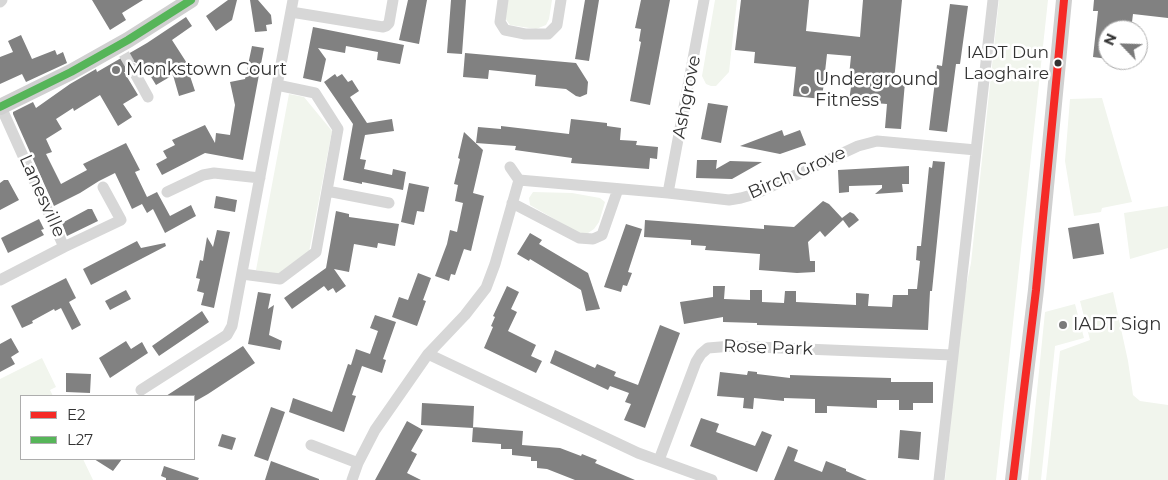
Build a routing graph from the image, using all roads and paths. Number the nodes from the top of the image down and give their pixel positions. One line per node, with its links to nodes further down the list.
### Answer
1 (191, 0): 12 (main road)
2 (393, 0): 8 (street)
3 (504, 0): 4 (street)
4 (561, 0)
5 (704, 0): 21 (street, Ashgrove)
6 (993, 0): 13 (street)
7 (1064, 0): 36 (main road)
8 (292, 6): 10 (street)
9 (132, 68): 11 (street)
10 (277, 85): 15 (street); 19 (street)
11 (148, 97)
12 (0, 107): 24 (street, Lanesville)
13 (976, 150): 21 (street, Birch Grove); 28 (street)
14 (510, 167): 16 (street)
15 (260, 178): 20 (street); 25 (street)
16 (519, 180): 18 (street, Birch Grove); 23 (street)
17 (103, 187): 24 (street)
18 (618, 189): 21 (street, Birch Grove); 23 (street)
19 (327, 191): 22 (street); 25 (street)
20 (167, 192)
21 (668, 193)
22 (389, 203)
23 (512, 203): 27 (street)
24 (64, 247): 26 (street, Lanesville)
25 (242, 274): 29 (street)
26 (0, 280)
27 (428, 354): 31 (street); 32 (street)
28 (952, 355): 31 (street, Rose Park); 35 (street)
29 (140, 390)
30 (311, 445): 32 (street)
31 (659, 460): 34 (street)
32 (358, 463): 33 (street)
33 (352, 480)
34 (712, 480)
35 (939, 480)
36 (1013, 480)

